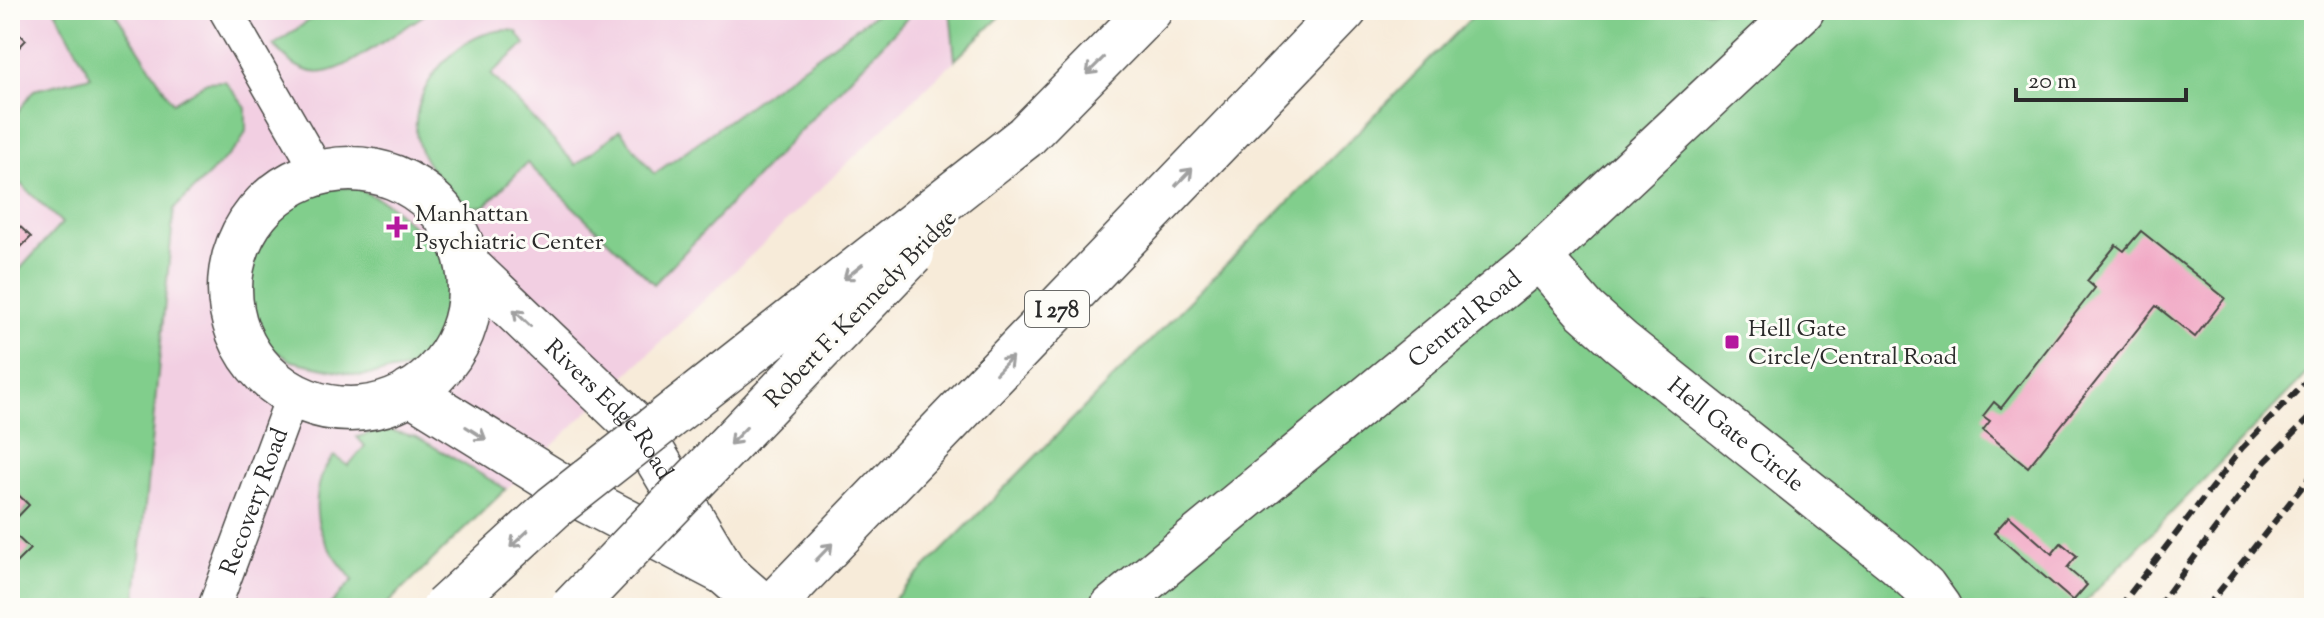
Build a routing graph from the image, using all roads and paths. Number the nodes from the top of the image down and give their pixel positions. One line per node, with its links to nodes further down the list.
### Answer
1 (225, 10): 6 (lane)
2 (1150, 10): 5 (main road, Robert F. Kennedy Bridge, one-way to 5)
3 (1345, 10): 15 (main road, I 278, one-way to 3)
4 (1802, 10): 7 (main road, Central Road)
5 (1025, 137): 13 (main road, one-way to 13, bridge); 14 (main road, Robert F. Kennedy Bridge, one-way to 14, bridge)
6 (319, 173): 8 (main road); 10 (main road)
7 (1539, 257): 16 (main road, Central Road); 17 (main road, Hell Gate Circle)
8 (468, 266): 9 (main road); 11 (main road, Rivers Edge Road, one-way to 8)
9 (410, 392): 10 (main road); 11 (main road, Rivers Edge Road, one-way to 11)
10 (293, 394): 12 (lane, Recovery Road)
11 (725, 573): 15 (main road, Rivers Edge Road)
12 (214, 608)
13 (444, 608)
14 (572, 608)
15 (768, 608)
16 (1112, 608)
17 (1939, 608)

